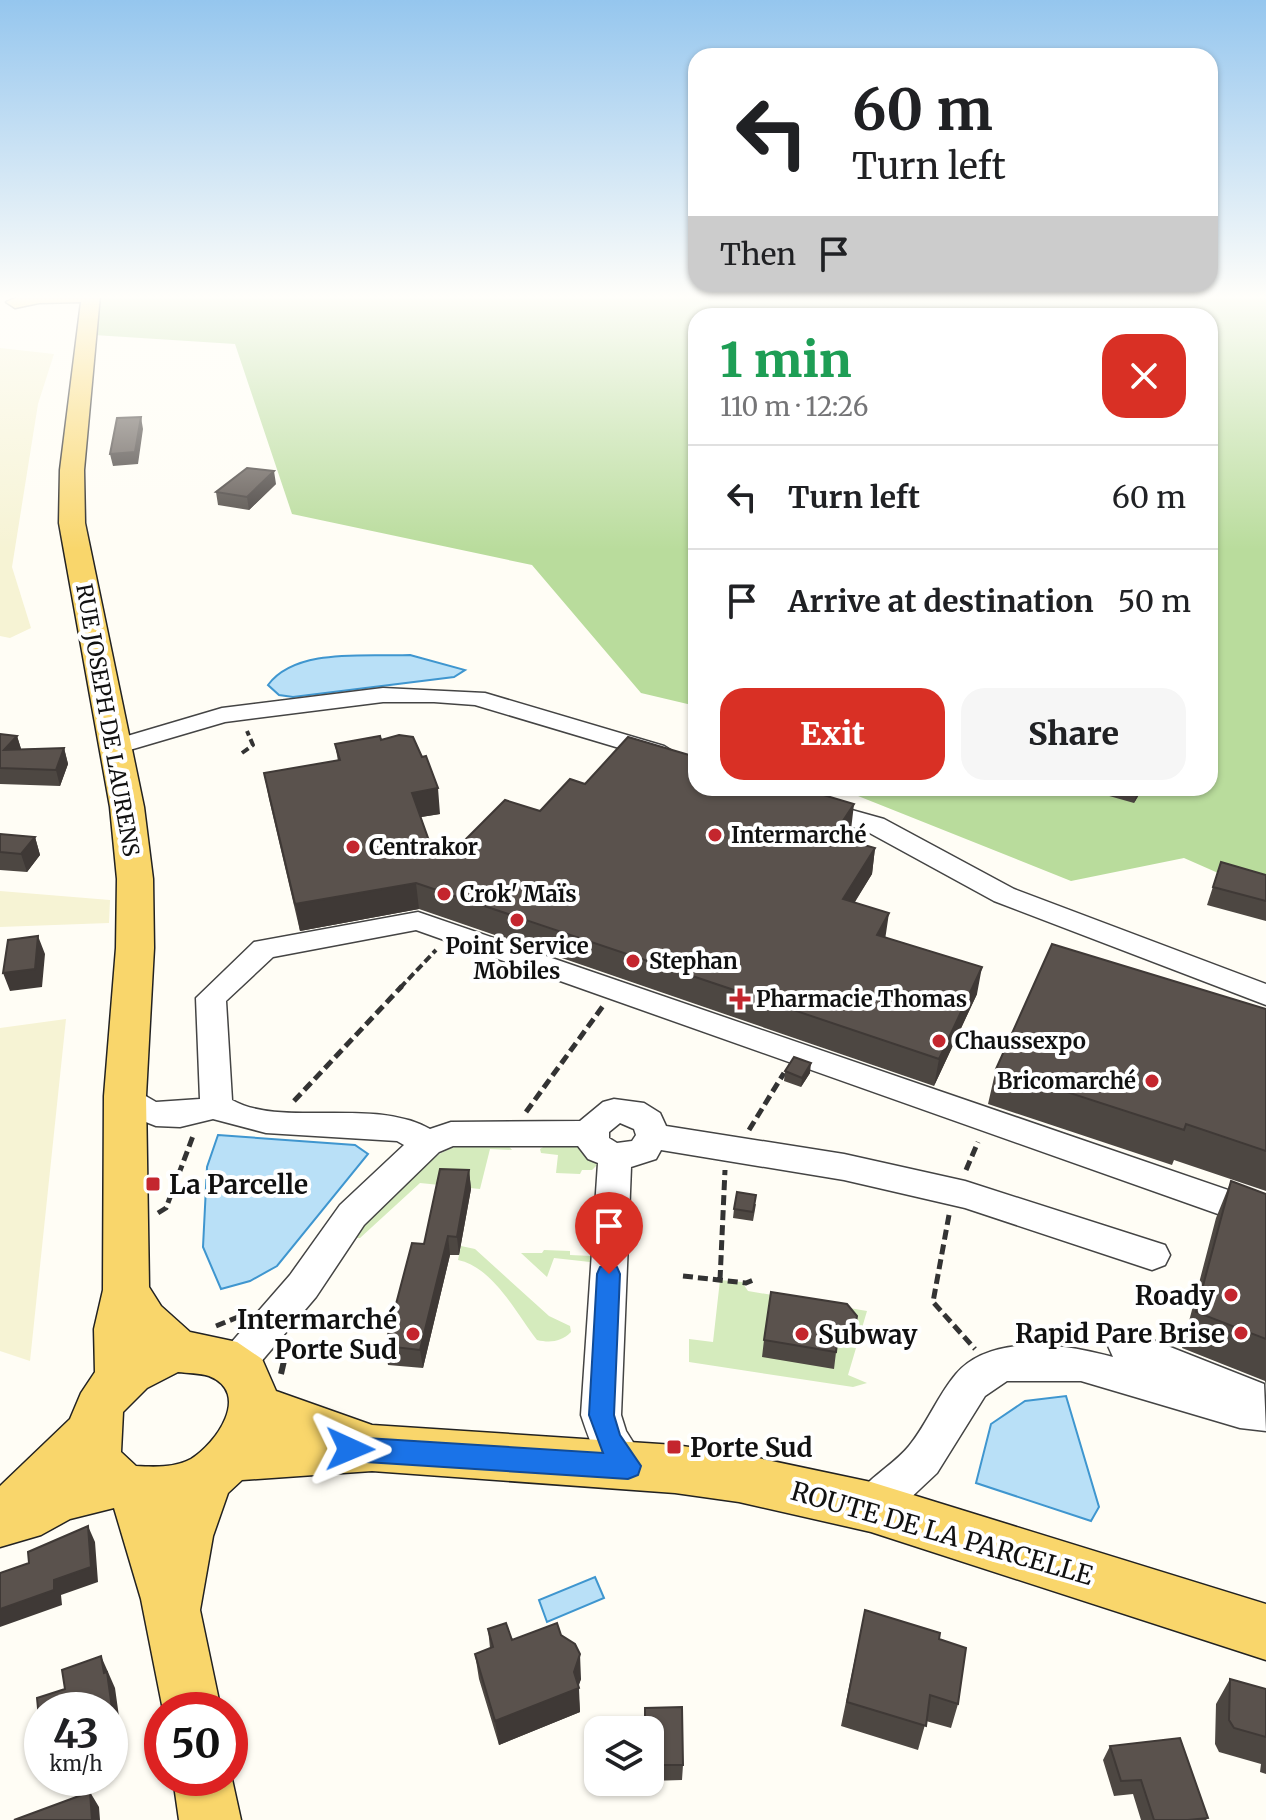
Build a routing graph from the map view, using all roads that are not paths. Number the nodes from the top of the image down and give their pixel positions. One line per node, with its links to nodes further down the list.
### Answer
1 (81, 380): 2 (main road, RUE JOSEPH DE LAURENS)
2 (116, 747): 3 (lane); 6 (main road, RUE JOSEPH DE LAURENS)
3 (688, 772)
4 (773, 796): 5 (lane)
5 (1266, 995)
6 (125, 1096): 7 (lane); 13 (main road, RUE JOSEPH DE LAURENS)
7 (220, 1108): 9 (lane); 11 (lane)
8 (653, 1136): 10 (lane); 10 (lane); 12 (lane)
9 (427, 1143): 10 (lane); 15 (lane)
10 (603, 1145): 21 (lane)
11 (1266, 1217)
12 (1152, 1255)
13 (126, 1290): 15 (main road); 16 (main road, RUE JOSEPH DE LAURENS)
14 (1127, 1346): 17 (lane)
15 (233, 1367): 16 (main road); 20 (main road, ROUTE DE LA PARCELLE); 22 (main road)
16 (120, 1380): 19 (main road)
17 (1266, 1403)
18 (1266, 1413): 24 (lane)
19 (92, 1432): 23 (main road); 25 (main road)
20 (372, 1448): 21 (main road, ROUTE DE LA PARCELLE); 22 (main road, ROUTE DE LA PARCELLE)
21 (628, 1466): 24 (main road, ROUTE DE LA PARCELLE)
22 (220, 1468): 23 (main road); 27 (main road)
23 (125, 1487): 26 (main road); 27 (main road)
24 (871, 1507): 28 (main road, ROUTE DE LA PARCELLE)
25 (0, 1522)
26 (0, 1531)
27 (174, 1615): 29 (main road)
28 (1266, 1632)
29 (189, 1692)
30 (206, 1796): 31 (main road)
31 (210, 1820)

